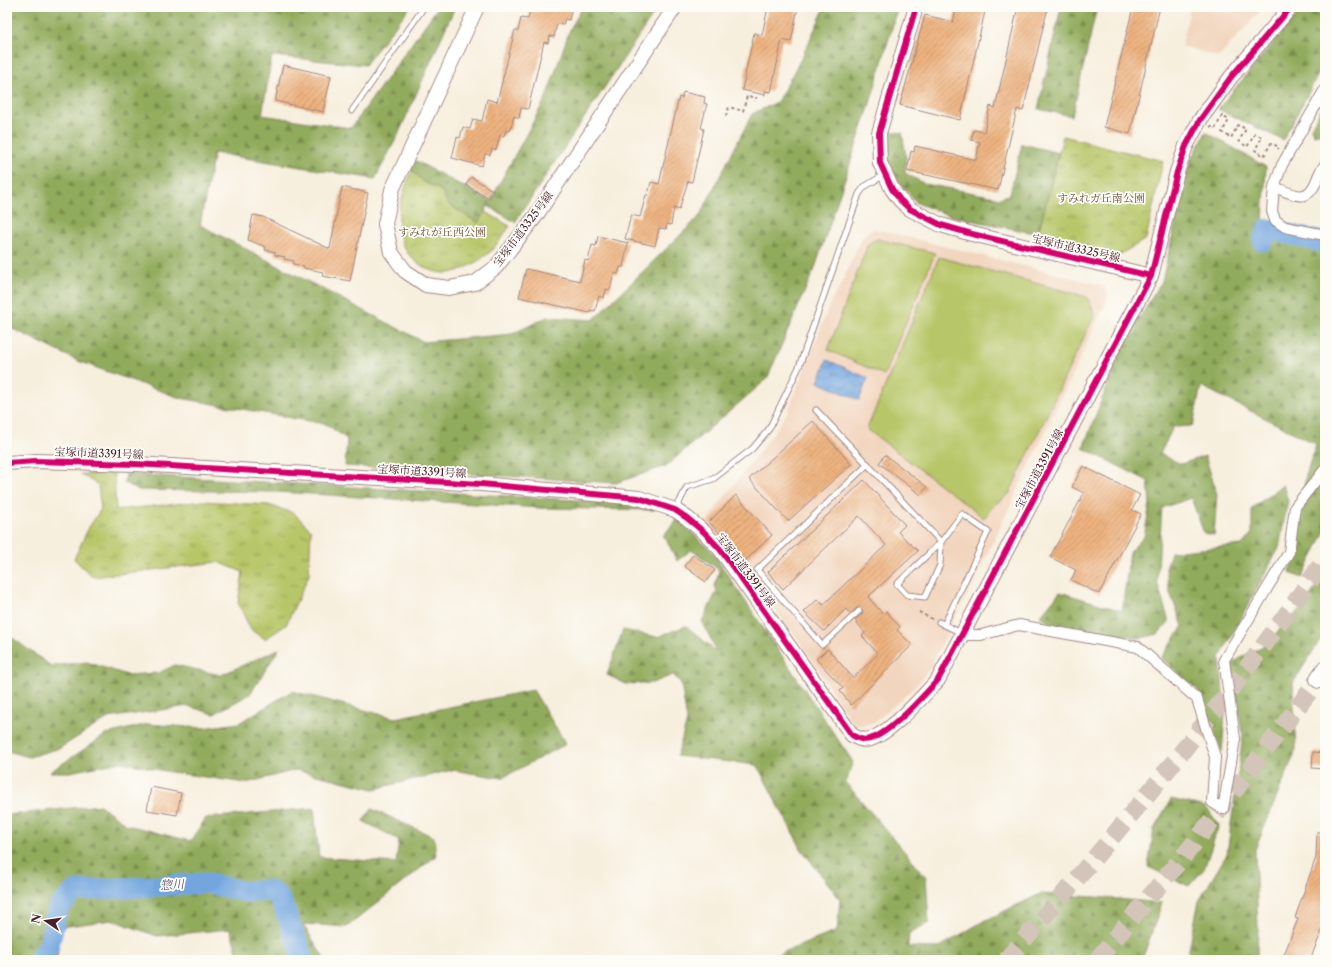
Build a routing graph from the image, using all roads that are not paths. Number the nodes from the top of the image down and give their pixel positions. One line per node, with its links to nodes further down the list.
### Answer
1 (424, 7): 7 (lane)
2 (477, 7): 3 (street, 宝塚市道3325号線)
3 (675, 7)
4 (916, 7): 9 (street, 宝塚市道3325号線)
5 (1292, 7): 12 (street)
6 (1325, 89): 10 (street)
7 (352, 111)
8 (1325, 165): 10 (street)
9 (884, 175): 12 (street, 宝塚市道3325号線); 17 (lane)
10 (1274, 186): 11 (street)
11 (1325, 236)
12 (1151, 276): 22 (street, 宝塚市道3391号線)
13 (816, 410): 15 (lane)
14 (7, 463): 17 (street, 宝塚市道3391号線)
15 (868, 464): 18 (lane); 19 (lane)
16 (1325, 469): 22 (street)
17 (675, 510): 22 (street, 宝塚市道3391号線)
18 (941, 542): 18 (lane); 21 (lane)
19 (859, 610)
20 (939, 622): 21 (lane)
21 (944, 625): 22 (lane)
22 (963, 635)

